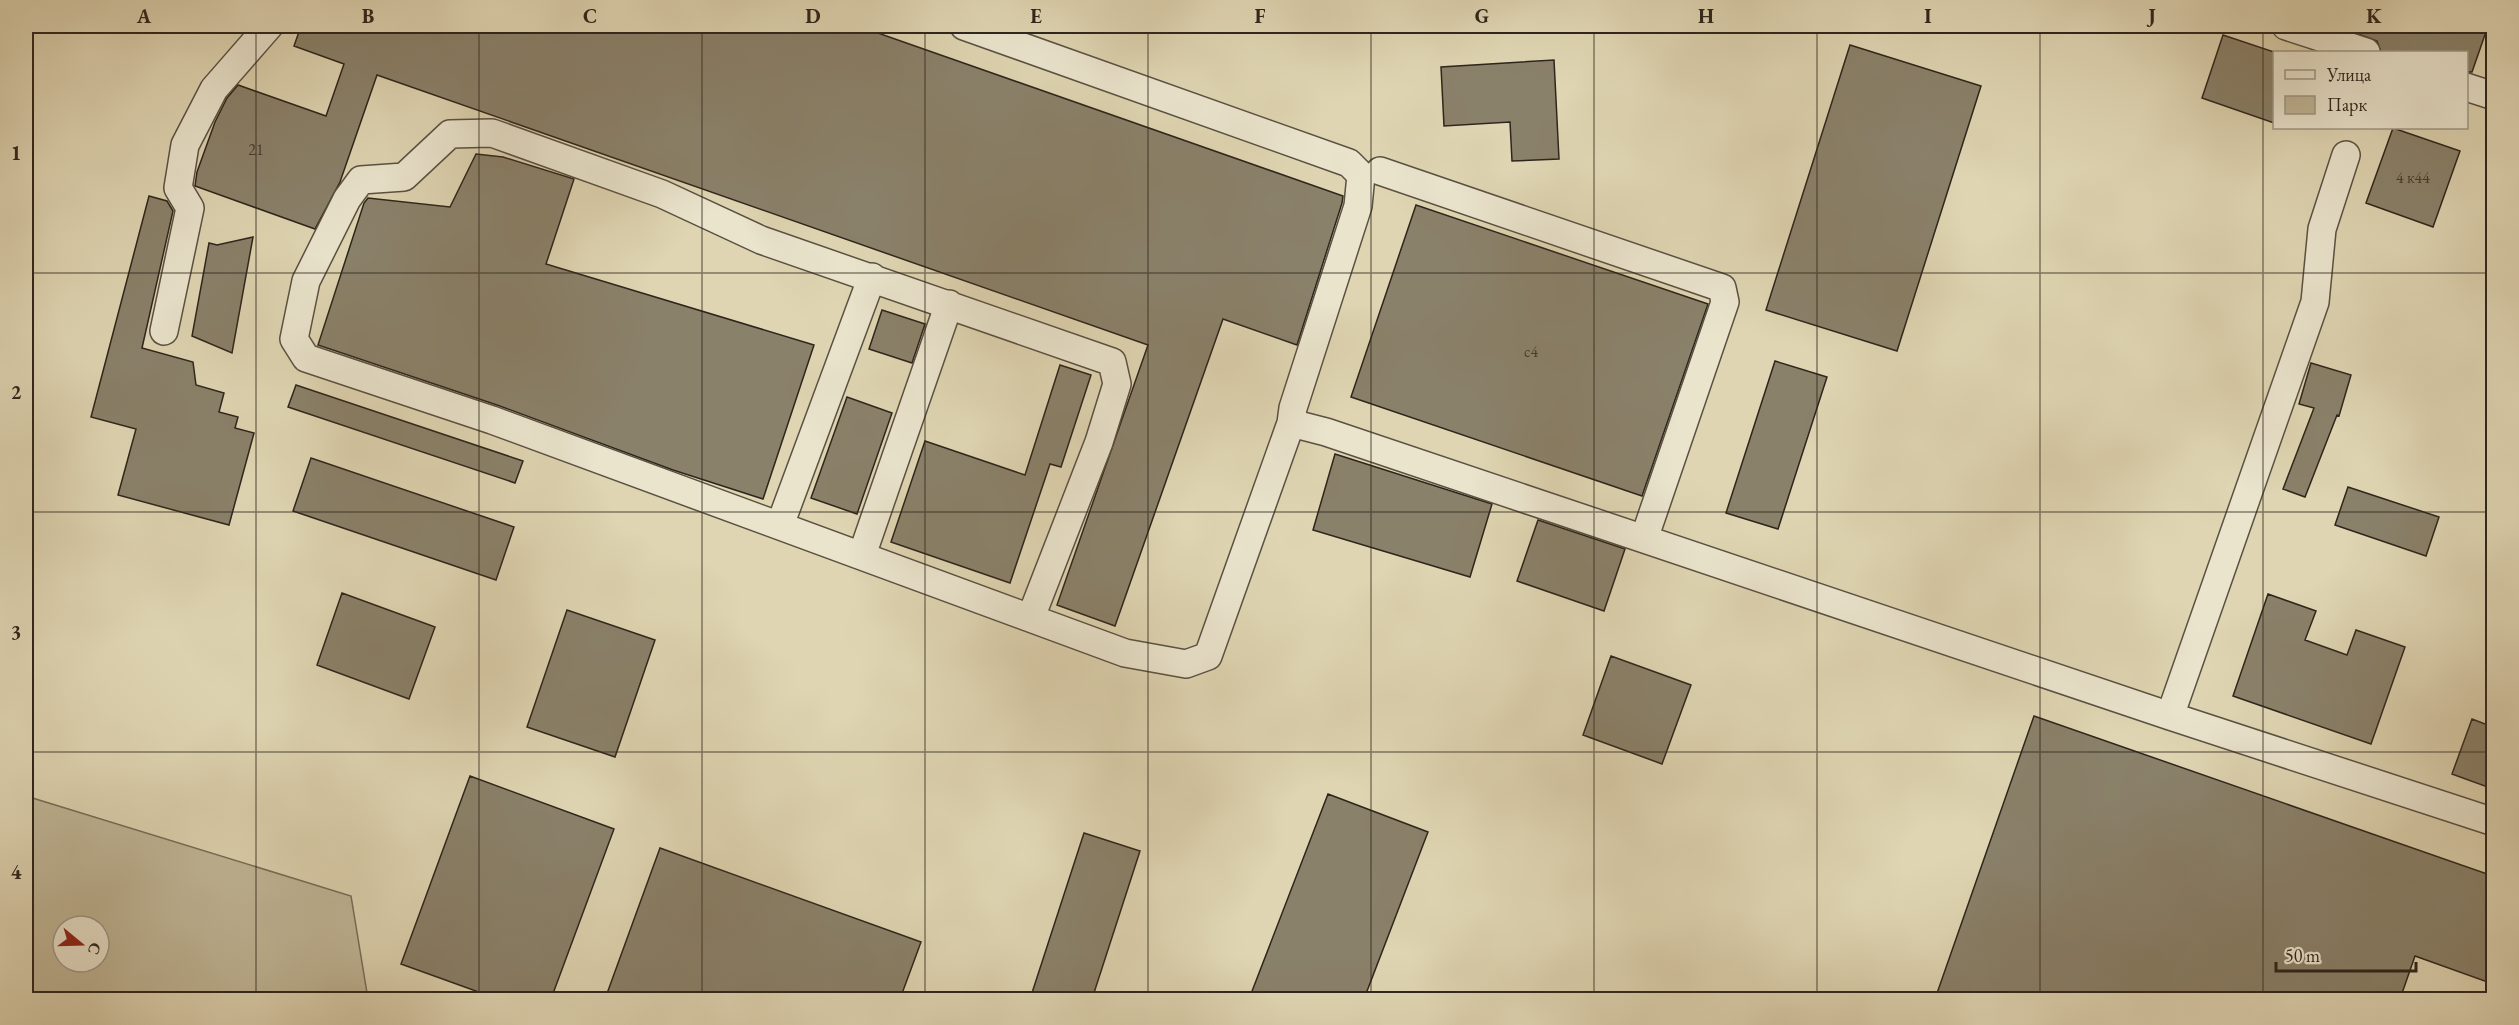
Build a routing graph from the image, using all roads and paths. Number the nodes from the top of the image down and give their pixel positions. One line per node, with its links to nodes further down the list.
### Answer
1 (269, 26): 11 (lane)
2 (964, 26): 12 (lane)
3 (2286, 26): 4 (lane)
4 (2363, 51)
5 (2468, 88): 6 (lane)
6 (2493, 96)
7 (2346, 156): 17 (lane)
8 (1380, 171): 14 (lane)
9 (872, 277): 10 (lane); 13 (lane); 13 (lane)
10 (949, 304): 15 (lane); 16 (lane)
11 (164, 331)
12 (1291, 423): 14 (lane); 16 (lane)
13 (780, 525): 15 (lane)
14 (1644, 539): 17 (lane)
15 (862, 555): 16 (lane)
16 (1031, 617)
17 (2170, 716): 18 (lane)
18 (2493, 822)

